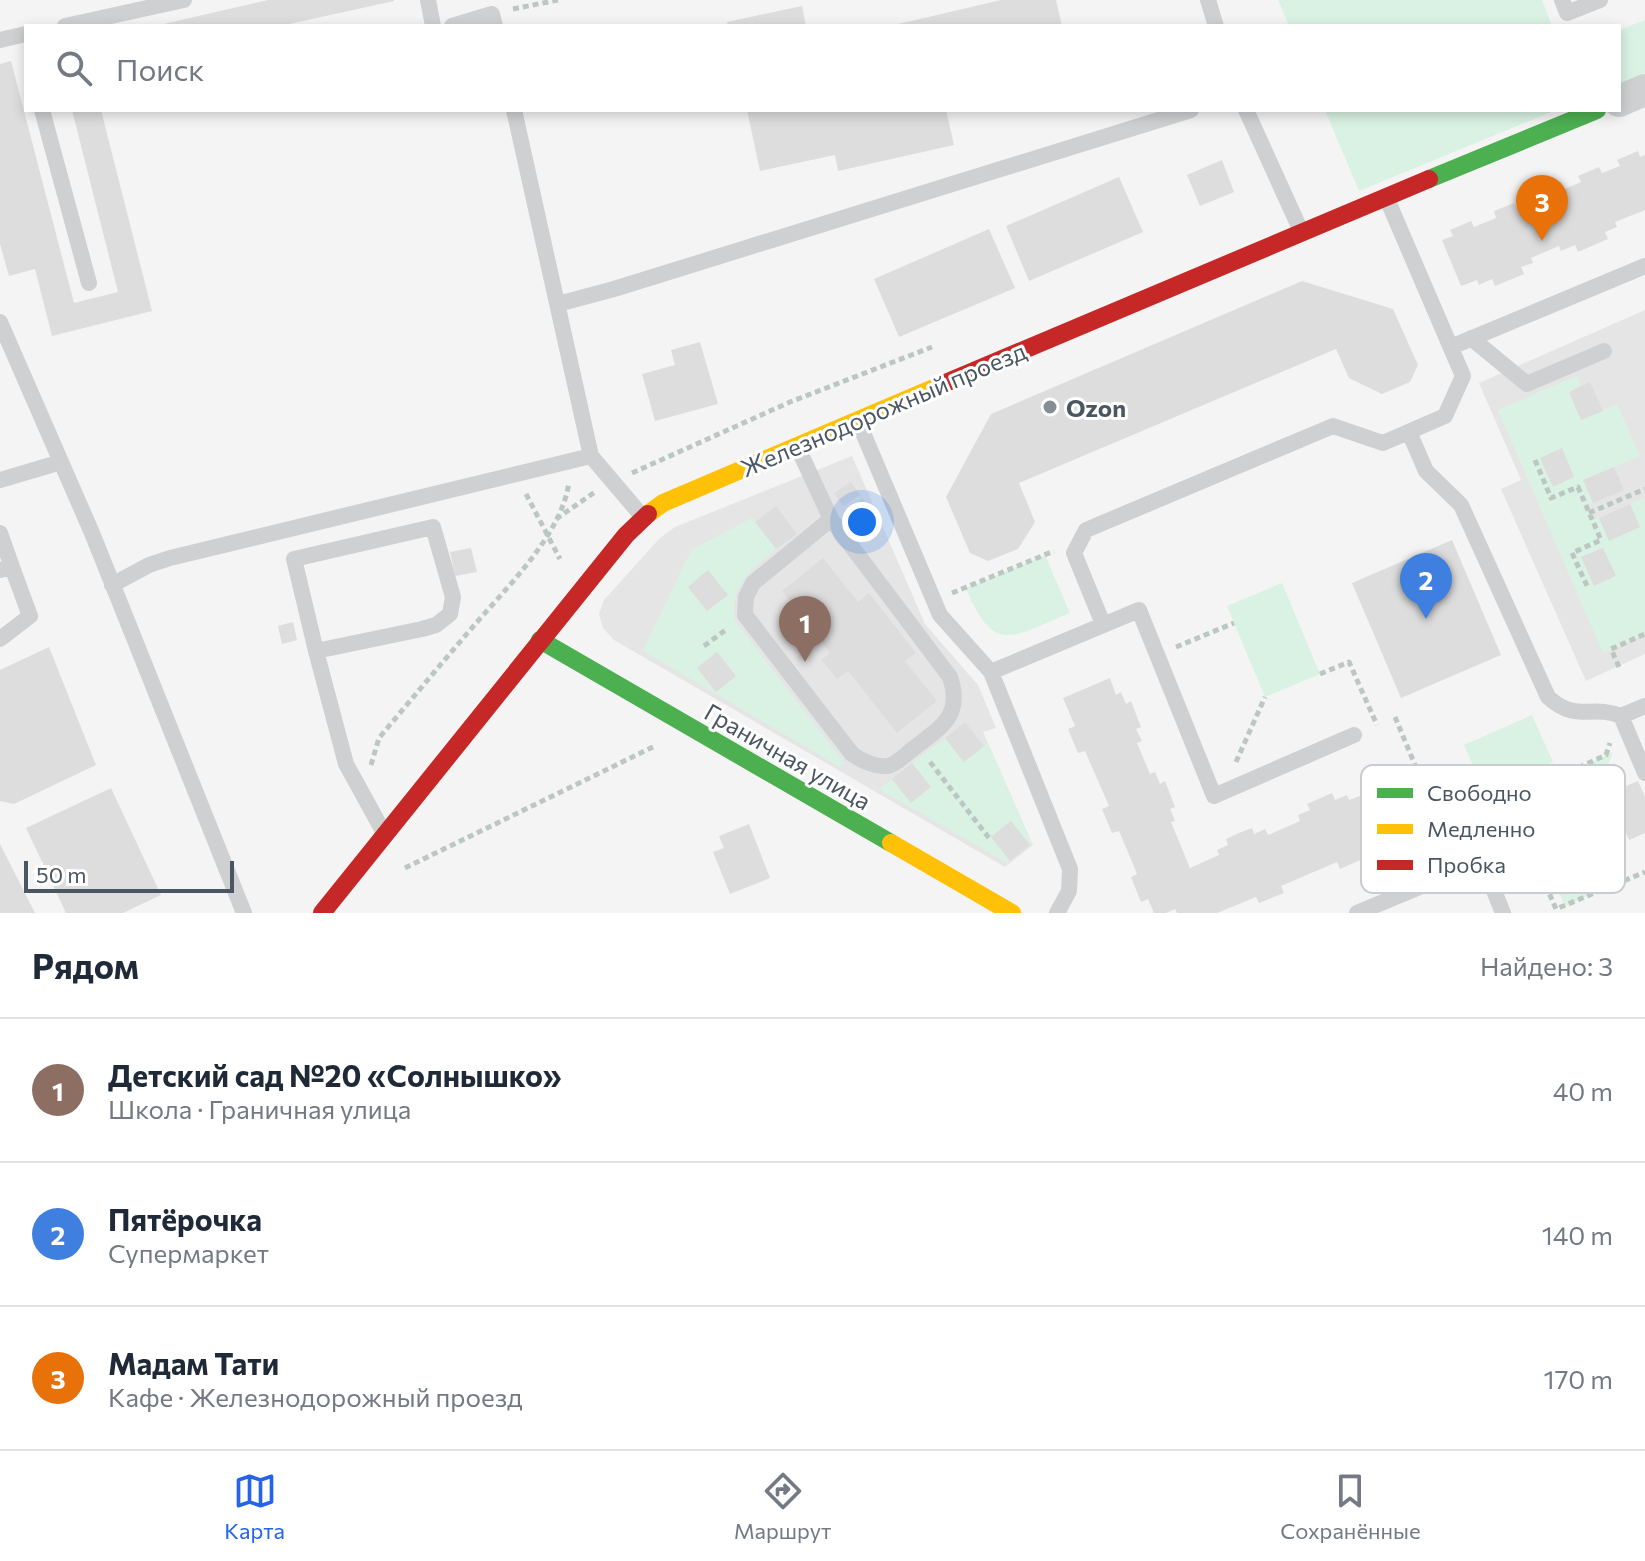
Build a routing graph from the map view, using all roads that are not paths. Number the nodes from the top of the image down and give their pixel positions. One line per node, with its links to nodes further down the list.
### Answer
1 (184, 0): 7 (lane)
2 (428, 0): 8 (lane)
3 (1208, 0): 10 (lane)
4 (1562, 0): 5 (lane)
5 (1600, 0)
6 (494, 20): 9 (lane)
7 (74, 24)
8 (433, 24)
9 (466, 24)
10 (1215, 24)
11 (0, 40): 12 (lane)
12 (24, 40)
13 (1645, 90): 14 (street)
14 (1621, 100)
15 (43, 112): 23 (lane)
16 (514, 112): 24 (lane)
17 (1185, 112): 24 (lane)
18 (1247, 112): 21 (lane)
19 (1592, 112): 20 (street, Железнодорожный проезд)
20 (1387, 198): 21 (street, Железнодорожный проезд); 27 (lane)
21 (1302, 232): 29 (street, Железнодорожный проезд)
22 (1645, 266): 26 (lane)
23 (89, 283)
24 (558, 304): 32 (lane)
25 (0, 322): 33 (lane)
26 (1471, 338): 27 (lane); 28 (lane)
27 (1451, 347): 30 (lane)
28 (1604, 351)
29 (857, 419): 31 (street, Железнодорожный проезд); 44 (lane)
30 (1409, 432): 40 (lane); 46 (lane)
31 (797, 445): 35 (street, Железнодорожный проезд); 36 (lane)
32 (591, 456): 35 (lane); 39 (lane)
33 (61, 462): 34 (lane); 39 (lane)
34 (0, 480)
35 (643, 517): 42 (street, Железнодорожный проезд)
36 (831, 519): 36 (lane)
37 (0, 533): 38 (lane)
38 (6, 569): 41 (lane)
39 (112, 585): 53 (lane)
40 (1103, 624): 44 (lane); 47 (lane)
41 (0, 639)
42 (540, 640): 49 (street, Железнодорожный проезд); 52 (street, Граничная улица)
43 (316, 651): 43 (lane); 49 (lane)
44 (991, 672): 56 (lane)
45 (1645, 706): 46 (lane)
46 (1621, 716): 48 (lane)
47 (1354, 735)
48 (1645, 773)
49 (385, 834): 54 (street, Железнодорожный проезд)
50 (1405, 893): 57 (lane)
51 (1495, 893): 58 (lane)
52 (969, 900): 55 (street, Граничная улица)
53 (244, 913)
54 (322, 913)
55 (1012, 913)
56 (1057, 913)
57 (1357, 913)
58 (1503, 913)

